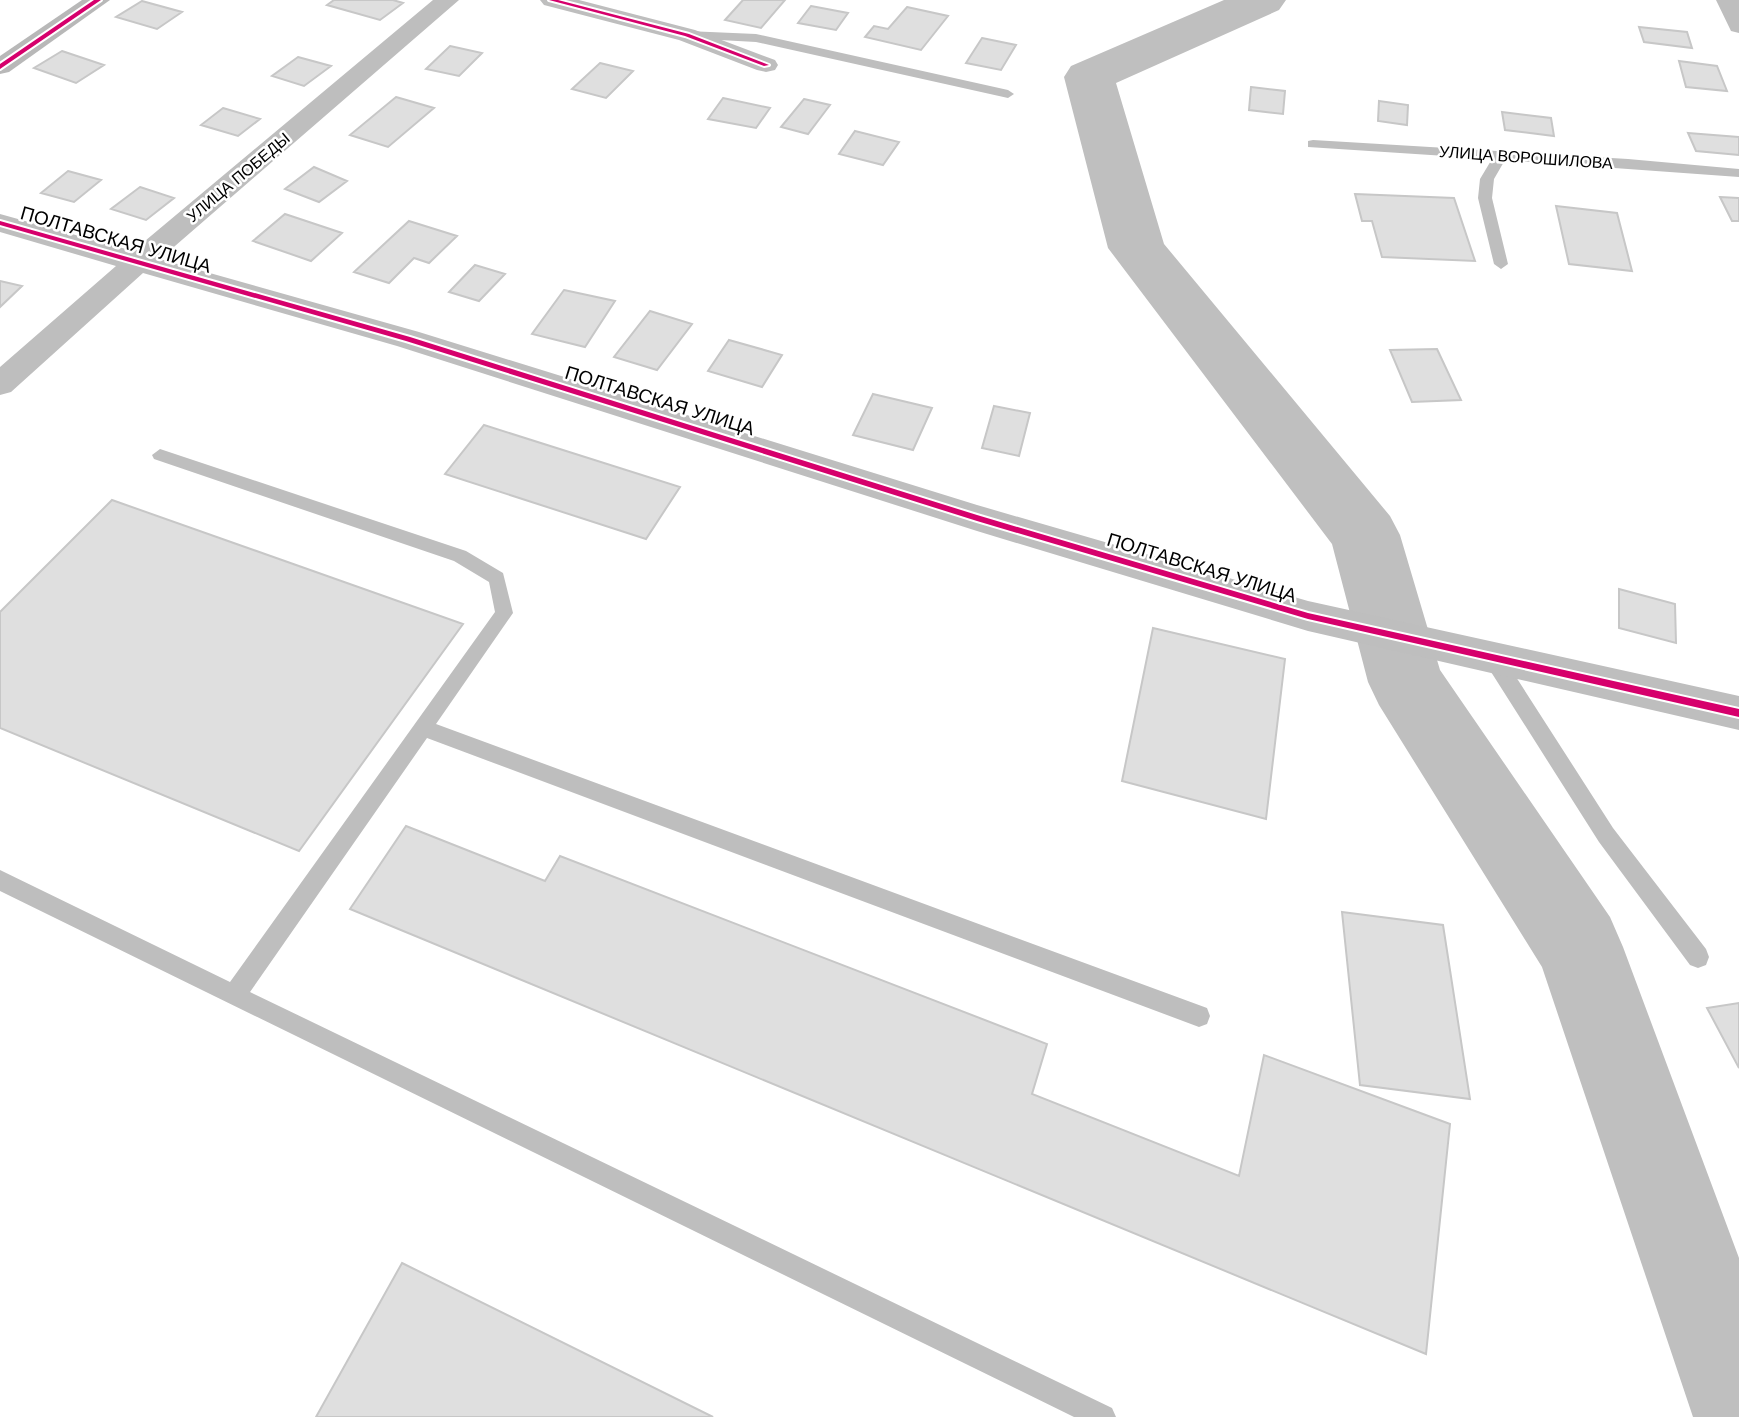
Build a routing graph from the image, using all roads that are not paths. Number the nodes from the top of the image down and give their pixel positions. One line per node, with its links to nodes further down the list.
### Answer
1 (98, 0): 8 (street)
2 (447, 0): 14 (street, УЛИЦА ПОБЕДЫ)
3 (552, 0): 6 (street)
4 (1728, 0): 5 (street)
5 (1739, 26)
6 (687, 35): 7 (street); 9 (lane)
7 (766, 65)
8 (0, 66)
9 (1007, 94)
10 (1313, 144): 11 (lane, УЛИЦА ВОРОШИЛОВА)
11 (1501, 155): 12 (lane, УЛИЦА ВОРОШИЛОВА); 15 (lane)
12 (1739, 173)
13 (0, 223): 14 (street, ПОЛТАВСКАЯ УЛИЦА)
14 (136, 264): 16 (street, УЛИЦА ПОБЕДЫ); 18 (street, ПОЛТАВСКАЯ УЛИЦА)
15 (1501, 264)
16 (0, 384)
17 (160, 455): 20 (lane)
18 (1493, 658): 19 (street); 22 (lane)
19 (1739, 713)
20 (423, 728): 23 (lane); 24 (lane)
21 (0, 880): 23 (lane)
22 (1698, 957)
23 (234, 996): 25 (lane)
24 (1199, 1016)
25 (1103, 1417)

